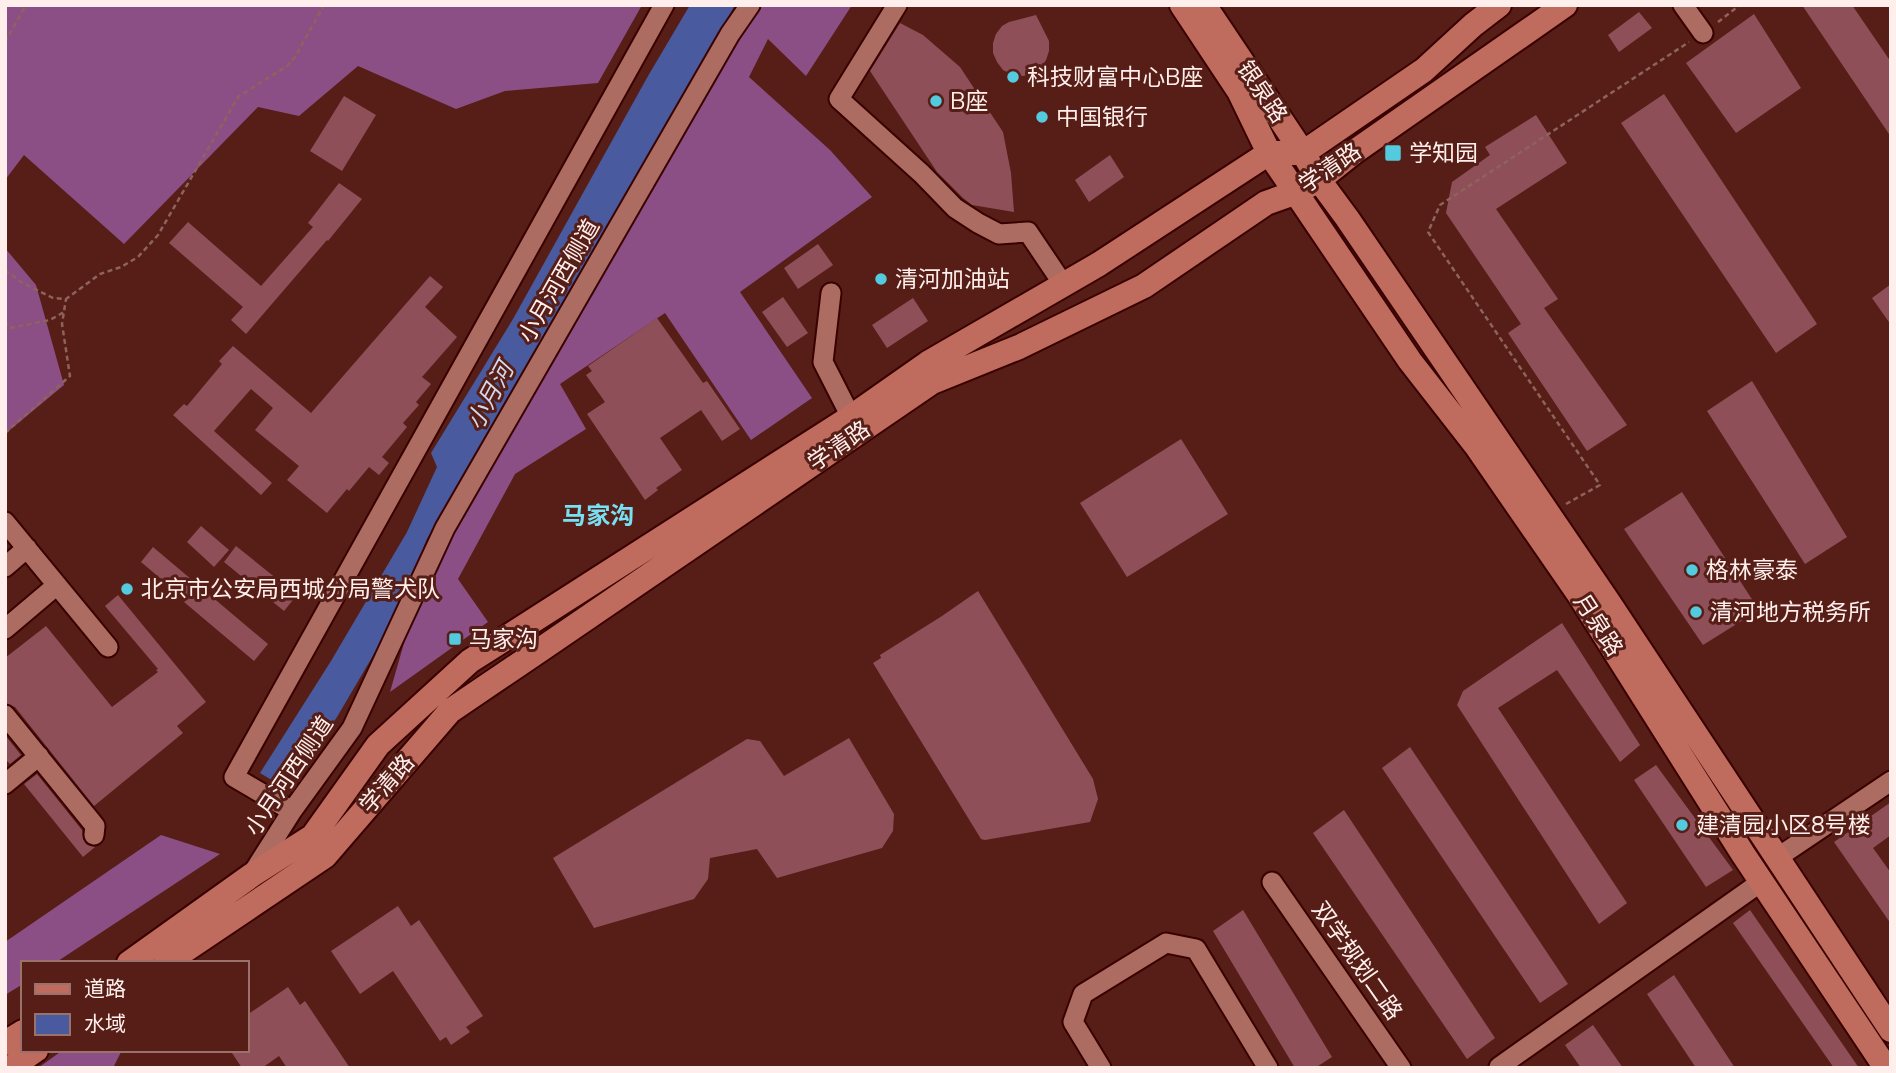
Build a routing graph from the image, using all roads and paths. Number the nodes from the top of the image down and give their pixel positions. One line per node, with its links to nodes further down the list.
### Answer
1 (26, 5): 13 (path)
2 (324, 5): 21 (path)
3 (664, 5): 37 (street)
4 (750, 5): 37 (street, 小月河西侧道)
5 (897, 5): 19 (street)
6 (1182, 5): 14 (main road, 银泉路)
7 (1204, 5): 15 (main road, 银泉路)
8 (1499, 5): 15 (main road, 学清路)
9 (1565, 5): 16 (main road, 学清路)
10 (1683, 5): 12 (street)
11 (1740, 5): 12 (path)
12 (1703, 33): 26 (path)
13 (5, 42)
14 (1269, 153): 15 (main road, 学清路); 17 (main road, 银泉路); 19 (main road, 学清路)
15 (1303, 153): 16 (main road, 银泉路)
16 (1319, 180): 17 (main road, 学清路); 26 (main road, 月泉路)
17 (1297, 192): 42 (main road, 月泉路); 44 (main road, 学清路)
18 (5, 270): 21 (path)
19 (1063, 284): 24 (main road, 学清路)
20 (831, 293): 24 (street)
21 (66, 299): 22 (path)
22 (64, 313): 23 (path); 25 (path)
23 (5, 321)
24 (851, 417): 40 (main road, 学清路)
25 (5, 433)
26 (1548, 514): 39 (main road, 月泉路)
27 (5, 522): 28 (street)
28 (27, 548): 29 (street); 30 (street)
29 (5, 567)
30 (57, 585): 31 (street); 32 (street)
31 (5, 629)
32 (108, 647)
33 (5, 715): 34 (street)
34 (38, 756): 36 (street); 38 (street)
35 (1891, 781): 39 (street)
36 (5, 784)
37 (292, 811): 40 (street, 小月河西侧道)
38 (94, 835)
39 (1777, 858): 45 (main road, 月泉路)
40 (252, 875): 43 (main road, 学清路)
41 (1272, 882): 49 (street, 双学规划二路)
42 (1761, 882): 50 (street); 54 (main road, 月泉路)
43 (133, 961)
44 (169, 961)
45 (1891, 1030)
46 (21, 1033): 47 (main road)
47 (5, 1043)
48 (33, 1052): 51 (main road)
49 (1396, 1066)
50 (1499, 1067)
51 (10, 1068)
52 (1101, 1068): 53 (street)
53 (1268, 1068)
54 (1886, 1068)

